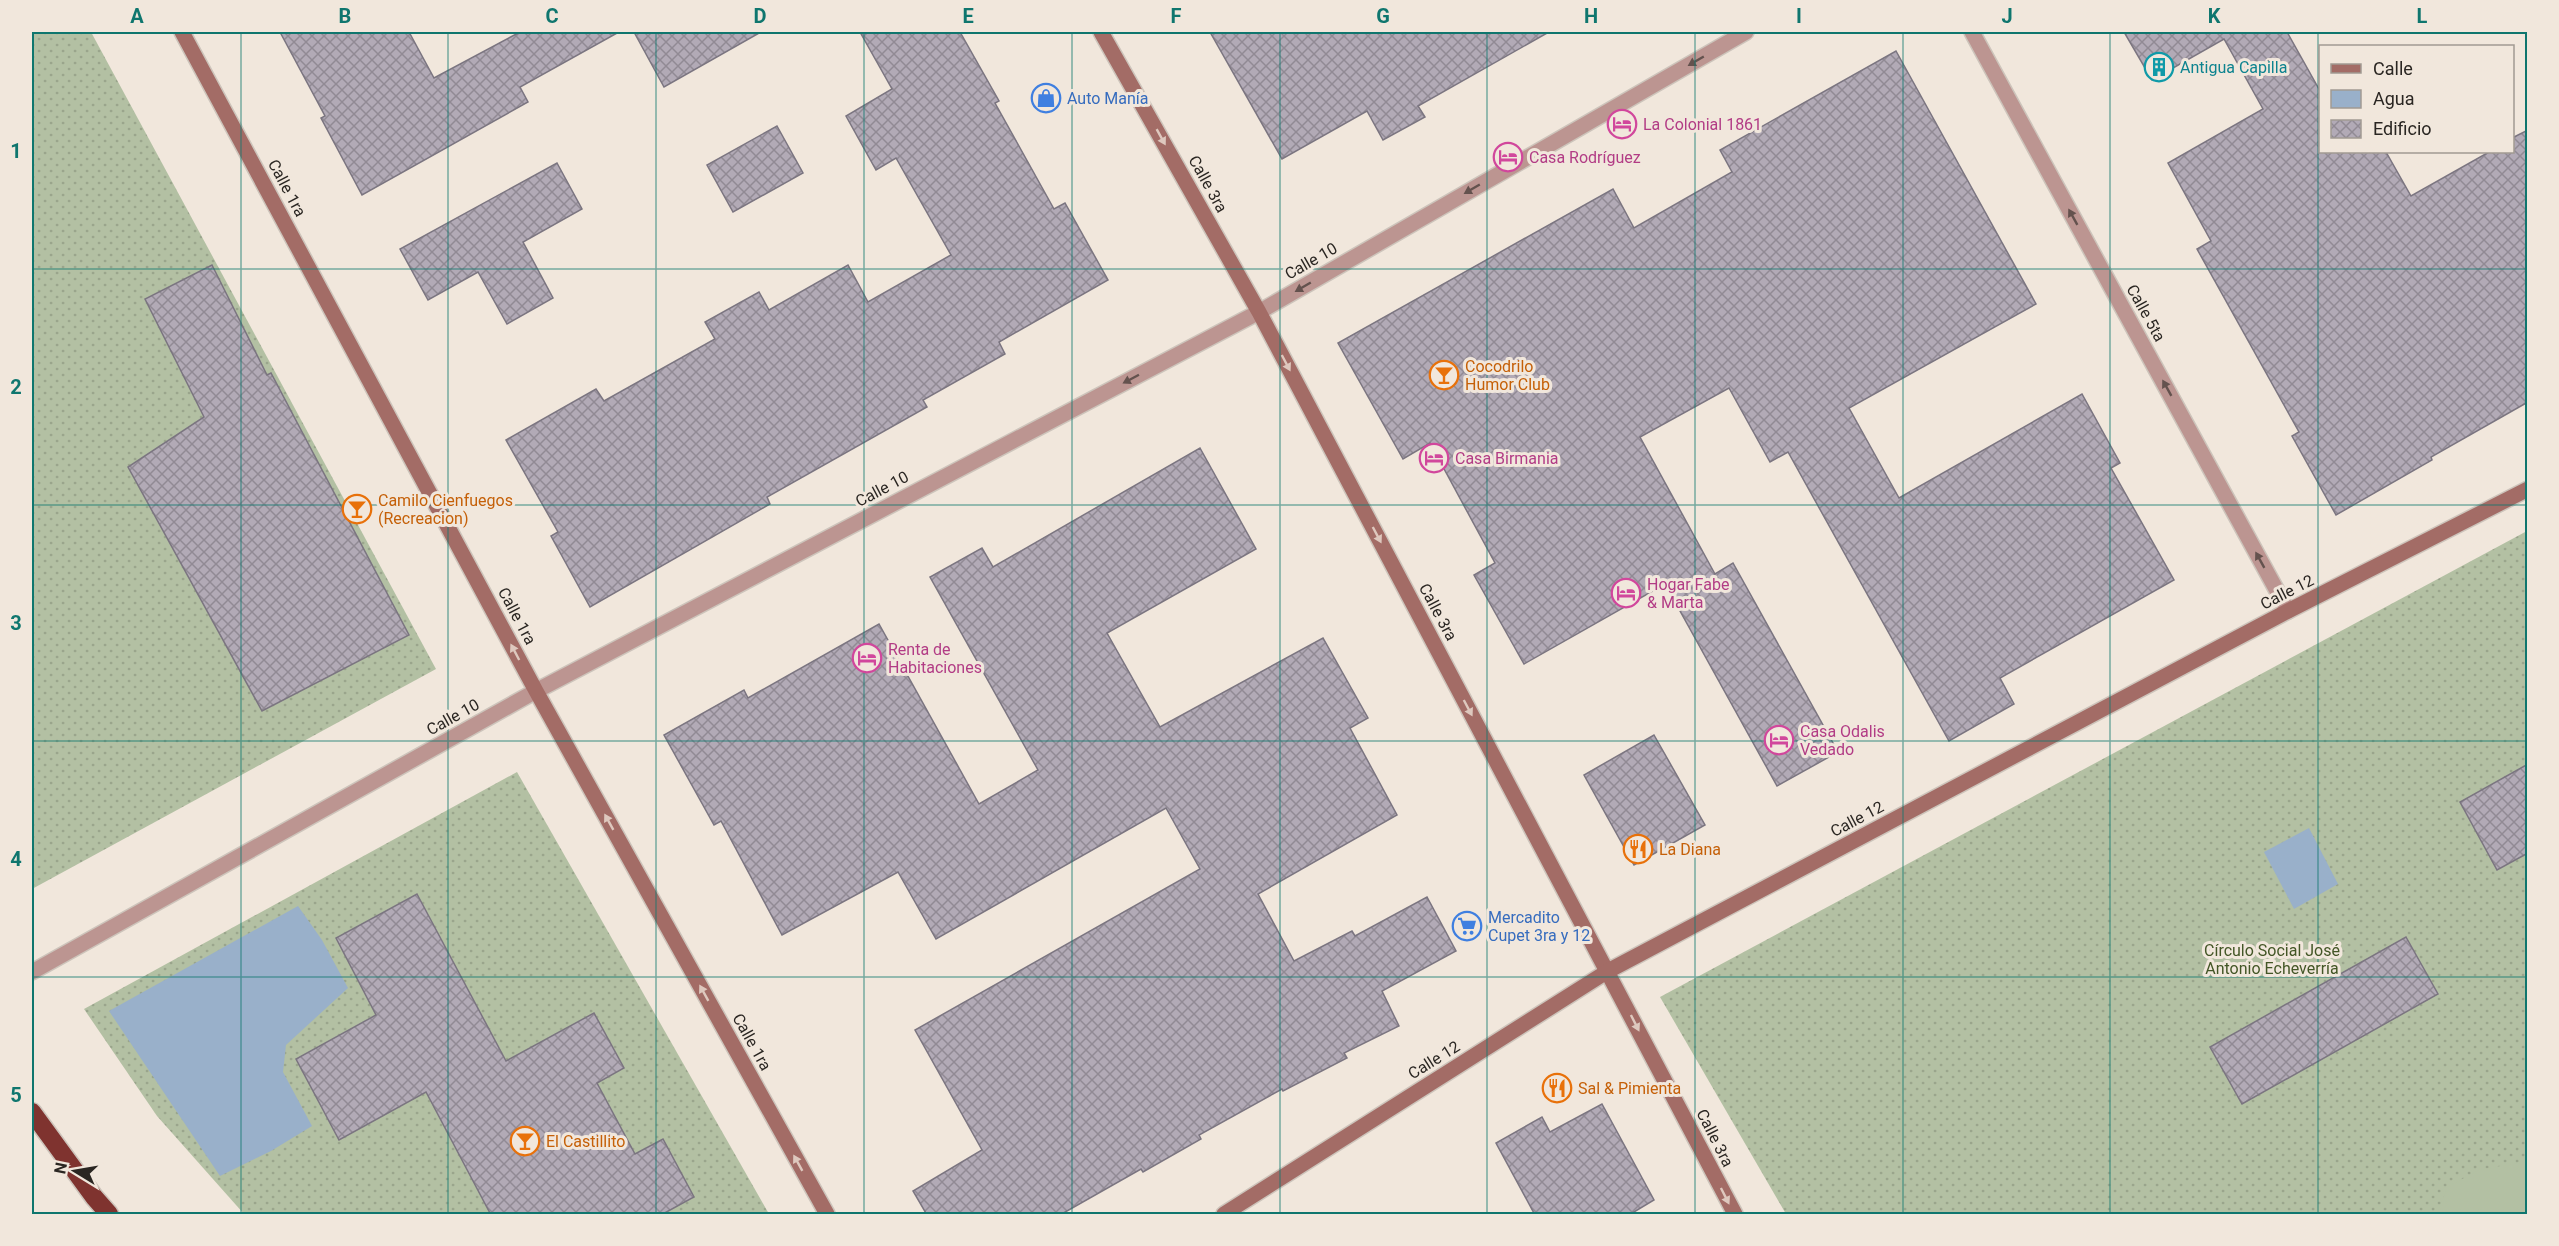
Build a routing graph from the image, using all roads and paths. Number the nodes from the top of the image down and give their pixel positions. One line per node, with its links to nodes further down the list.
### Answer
1 (182, 32): 8 (main road, Calle 1ra, one-way to 1)
2 (1101, 32): 5 (main road, Calle 3ra, one-way to 5)
3 (1746, 32): 5 (street, Calle 10, one-way to 5)
4 (1972, 32): 7 (street, Calle 5ta, one-way to 4)
5 (1259, 312): 8 (street, Calle 10, one-way to 8); 9 (main road, Calle 3ra, one-way to 9)
6 (2528, 489): 7 (main road, Calle 12)
7 (2288, 611): 9 (main road, Calle 12)
8 (536, 691): 10 (street, Calle 10); 13 (main road, Calle 1ra, one-way to 8)
9 (1608, 971): 14 (main road, Calle 12); 15 (main road, Calle 3ra, one-way to 15)
10 (32, 972)
11 (32, 1112): 12 (highway)
12 (110, 1215)
13 (827, 1215)
14 (1224, 1215)
15 (1735, 1215)

